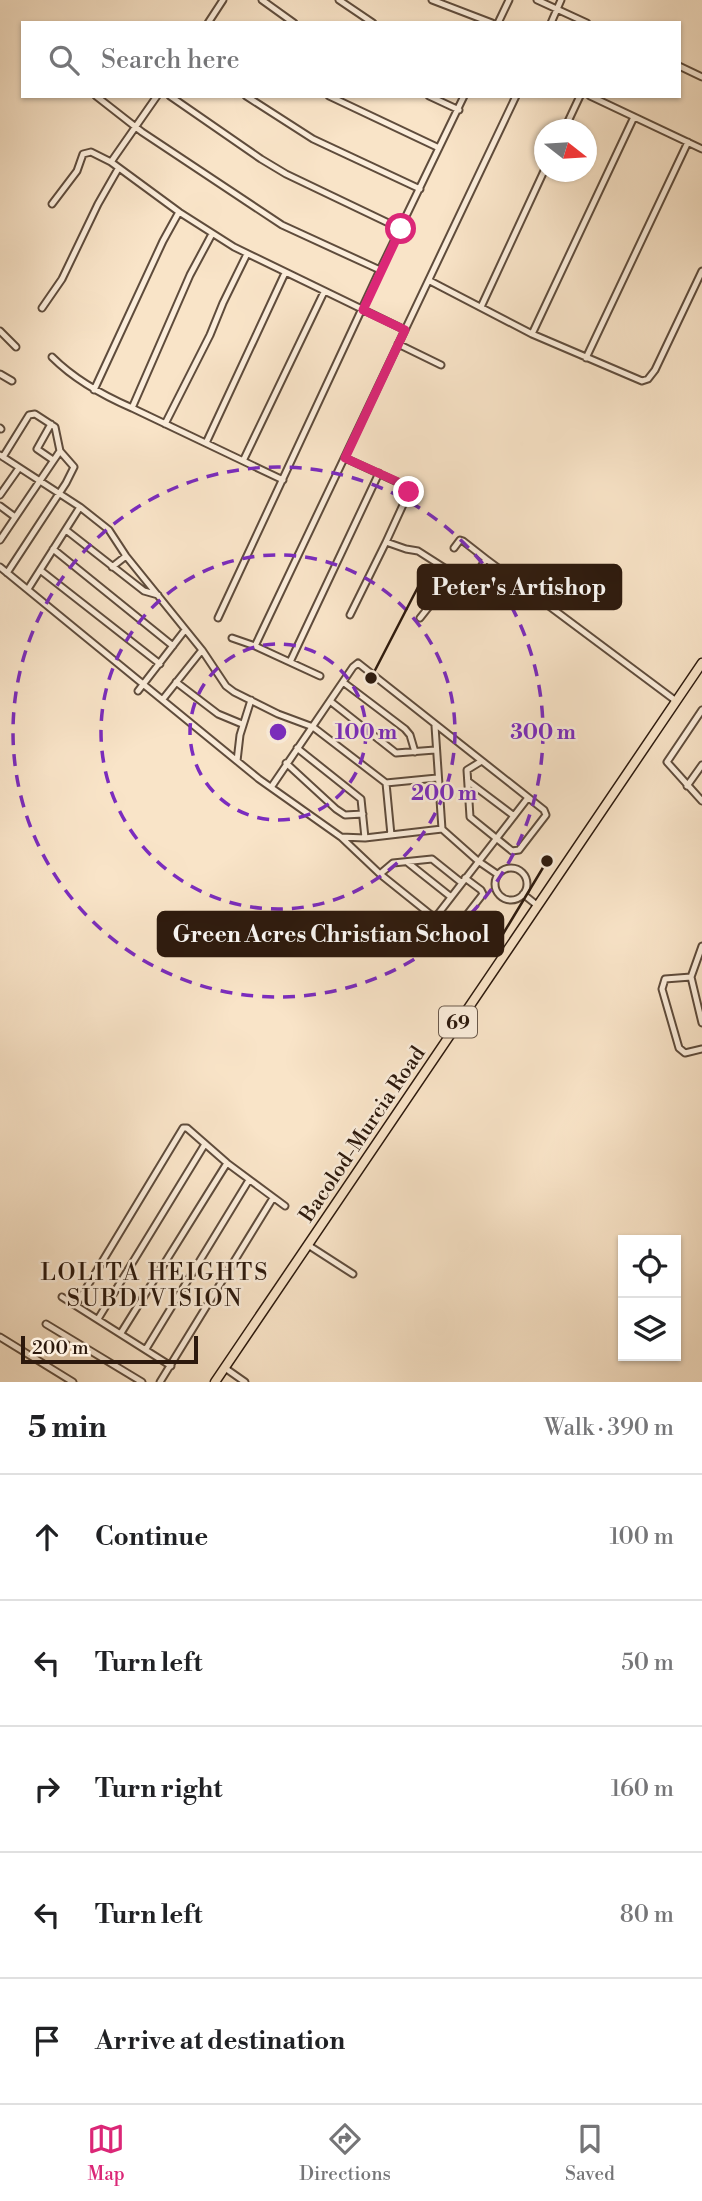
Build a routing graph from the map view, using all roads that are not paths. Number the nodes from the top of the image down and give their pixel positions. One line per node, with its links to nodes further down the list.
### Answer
1 (223, 0): 9 (street)
2 (262, 0): 10 (street)
3 (339, 0): 11 (street)
4 (432, 0): 12 (street)
5 (509, 0): 13 (street)
6 (537, 0): 8 (street)
7 (561, 0): 8 (street)
8 (557, 9): 14 (street); 15 (street)
9 (210, 20)
10 (291, 21)
11 (370, 21)
12 (487, 21)
13 (499, 21)
14 (552, 21)
15 (583, 21)
16 (681, 67): 17 (street)
17 (702, 77)
18 (99, 98): 31 (street)
19 (156, 98): 31 (street)
20 (173, 98): 41 (street)
21 (249, 98): 38 (street)
22 (333, 98): 33 (street)
23 (433, 98): 28 (street)
24 (463, 98): 28 (street)
25 (515, 98): 47 (street)
26 (579, 98): 30 (street)
27 (594, 98): 29 (street)
28 (458, 110): 33 (street)
29 (634, 117): 32 (street); 54 (street)
30 (569, 119)
31 (135, 127): 35 (street); 44 (street)
32 (688, 142): 34 (street); 58 (street)
33 (439, 148): 38 (street)
34 (702, 149)
35 (111, 162): 36 (street); 39 (street)
36 (118, 169): 40 (street); 50 (street)
37 (539, 182): 49 (street)
38 (420, 189): 41 (street)
39 (52, 204)
40 (179, 212): 42 (street); 62 (street)
41 (401, 229): 44 (street)
42 (212, 234): 43 (street); 63 (street)
43 (247, 254): 46 (street); 65 (street)
44 (380, 270): 51 (street)
45 (702, 271): 58 (street)
46 (285, 273): 48 (street); 66 (street)
47 (430, 281): 49 (street); 52 (street)
48 (324, 292): 51 (street); 71 (street)
49 (481, 307): 54 (street)
50 (42, 308)
51 (363, 310): 52 (street); 74 (street)
52 (405, 330): 55 (street)
53 (0, 331): 56 (street)
54 (532, 334): 58 (street)
55 (398, 344): 59 (street); 69 (street)
56 (16, 347)
57 (52, 357): 62 (street)
58 (586, 358)
59 (441, 365)
60 (0, 374): 61 (street)
61 (12, 381)
62 (94, 390): 63 (street)
63 (132, 408): 65 (street)
64 (51, 424): 67 (street); 68 (street); 70 (street)
65 (165, 424): 66 (street)
66 (205, 443): 71 (street)
67 (60, 451): 70 (street); 76 (street)
68 (1, 456): 72 (street)
69 (345, 458): 73 (street); 101 (street)
70 (53, 460): 75 (street)
71 (243, 461): 74 (street)
72 (19, 468): 75 (street); 77 (street)
73 (379, 473): 83 (street); 103 (street)
74 (282, 480): 96 (street)
75 (39, 481): 76 (street); 80 (street)
76 (59, 494): 79 (street); 91 (street)
77 (0, 495)
78 (0, 506): 80 (street)
79 (80, 507): 81 (street); 86 (street)
80 (15, 517): 82 (street)
81 (66, 530): 85 (street); 89 (street)
82 (1, 538)
83 (386, 542): 92 (street); 95 (street)
84 (454, 548): 87 (street)
85 (53, 549): 90 (street); 100 (street)
86 (126, 556): 89 (street); 94 (street)
87 (486, 559): 92 (street); 114 (street)
88 (0, 567): 91 (street)
89 (112, 567): 94 (street)
90 (40, 570): 93 (street); 105 (street)
91 (7, 573): 93 (street)
92 (465, 582): 97 (street)
93 (28, 589): 109 (street)
94 (158, 595): 98 (street)
95 (350, 615)
96 (218, 618)
97 (420, 618)
98 (186, 630): 100 (street); 102 (street)
99 (232, 638): 101 (street)
100 (173, 646): 105 (street)
101 (254, 646): 103 (street)
102 (202, 650): 107 (street); 112 (street)
103 (290, 662): 106 (street)
104 (702, 663): 114 (main road, Bacolod-Murcia Road / 69)
105 (160, 664): 109 (street)
106 (320, 677)
107 (176, 682): 111 (street); 116 (street)
108 (343, 682): 113 (street); 117 (street); 121 (street)
109 (144, 684): 110 (street); 111 (street)
110 (138, 691)
111 (163, 699): 122 (street)
112 (251, 700): 116 (street); 118 (street)
113 (330, 701): 118 (street); 121 (street)
114 (676, 701): 147 (main road, Bacolod-Murcia Road / 69)
115 (702, 710): 130 (street)
116 (242, 724): 122 (street)
117 (435, 726): 120 (street); 123 (street)
118 (313, 727): 119 (street); 128 (street)
119 (297, 748): 124 (street); 133 (street)
120 (435, 750): 121 (street); 126 (street)
121 (415, 752)
122 (237, 761): 129 (street)
123 (480, 762): 127 (street); 131 (street)
124 (286, 763): 129 (street); 133 (street)
125 (702, 765): 130 (street)
126 (438, 778): 128 (street); 135 (street)
127 (468, 781): 134 (street); 139 (street)
128 (386, 783): 136 (street)
129 (272, 786): 137 (street)
130 (687, 786): 132 (street)
131 (527, 799): 134 (street); 139 (street)
132 (702, 801)
133 (363, 814): 138 (street)
134 (514, 816): 139 (street)
135 (442, 829): 136 (street); 140 (street)
136 (391, 835): 138 (street)
137 (341, 837): 138 (street); 142 (street)
138 (365, 838)
139 (496, 838): 140 (street)
140 (478, 861): 143 (street); 144 (street)
141 (407, 862): 142 (street); 144 (street); 146 (street)
142 (380, 874): 148 (street)
143 (497, 874): 145 (street); 145 (street)
144 (464, 880): 146 (street); 148 (street)
145 (523, 894): 147 (street)
146 (451, 897): 148 (street)
147 (538, 906): 158 (main road, Bacolod-Murcia Road / 69)
148 (435, 918)
149 (702, 946): 150 (street)
150 (691, 977): 151 (street); 152 (street)
151 (702, 1023)
152 (702, 1049)
153 (205, 1144): 154 (street); 161 (street); 162 (street)
154 (227, 1163): 155 (street); 164 (street)
155 (249, 1180): 156 (street); 166 (street)
156 (273, 1198): 157 (street); 167 (street)
157 (285, 1206)
158 (308, 1245): 159 (street); 168 (main road, Bacolod-Murcia Road / 69)
159 (353, 1274)
160 (62, 1297): 161 (street)
161 (76, 1305): 162 (street)
162 (98, 1319): 164 (street)
163 (46, 1324): 170 (street)
164 (121, 1333): 166 (street)
165 (0, 1337): 169 (street)
166 (146, 1349): 167 (street)
167 (171, 1366): 171 (street)
168 (225, 1368): 172 (main road, Bacolod-Murcia Road / 69); 173 (street)
169 (73, 1382)
170 (142, 1382)
171 (160, 1382)
172 (215, 1382)
173 (245, 1382)

